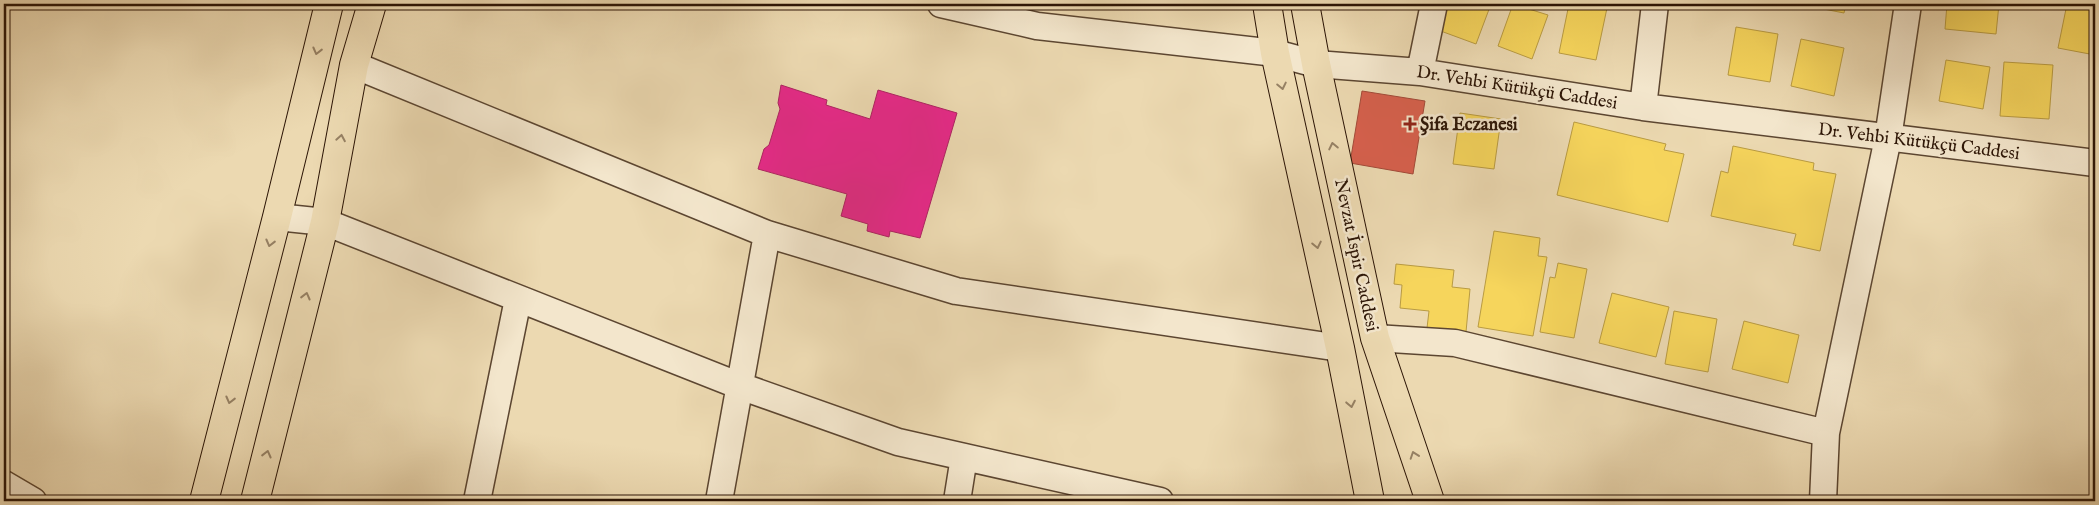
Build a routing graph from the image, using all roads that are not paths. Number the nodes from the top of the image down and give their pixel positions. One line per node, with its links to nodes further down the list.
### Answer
1 (328, 4): 16 (main road, one-way to 16)
2 (372, 4): 11 (main road)
3 (941, 4): 9 (street, Dr. Vehbi Kütükçü Caddesi)
4 (1267, 4): 9 (main road, Nevzat İspir Caddesi)
5 (1305, 4): 10 (main road, Nevzat İspir Caddesi)
6 (1434, 4): 12 (street)
7 (1655, 4): 13 (street)
8 (1908, 4): 14 (street)
9 (1275, 53): 10 (street, Dr. Vehbi Kütükçü Caddesi); 21 (main road, Nevzat İspir Caddesi, one-way to 21)
10 (1316, 64): 12 (street, Dr. Vehbi Kütükçü Caddesi); 20 (main road, Nevzat İspir Caddesi, one-way to 10)
11 (354, 65): 17 (main road, one-way to 11); 18 (street)
12 (1420, 72): 13 (street, Dr. Vehbi Kütükçü Caddesi)
13 (1643, 107): 14 (street, Dr. Vehbi Kütükçü Caddesi)
14 (1888, 138): 15 (street, Dr. Vehbi Kütükçü Caddesi); 23 (street)
15 (2095, 163)
16 (277, 217): 17 (street); 27 (main road, one-way to 27)
17 (325, 222): 19 (street); 28 (main road, one-way to 17)
18 (767, 234): 21 (street); 22 (street)
19 (518, 299): 22 (street); 29 (street)
20 (1375, 338): 23 (street); 34 (main road, Nevzat İspir Caddesi, one-way to 20)
21 (1340, 348): 33 (main road, Nevzat İspir Caddesi, one-way to 33)
22 (740, 386): 24 (street); 30 (street)
23 (1826, 433): 35 (street)
24 (964, 457): 31 (street); 32 (street)
25 (4, 484): 26 (street)
26 (33, 501)
27 (204, 501)
28 (255, 501)
29 (477, 501)
30 (719, 501)
31 (957, 501)
32 (1160, 501)
33 (1370, 501)
34 (1430, 501)
35 (1823, 501)

